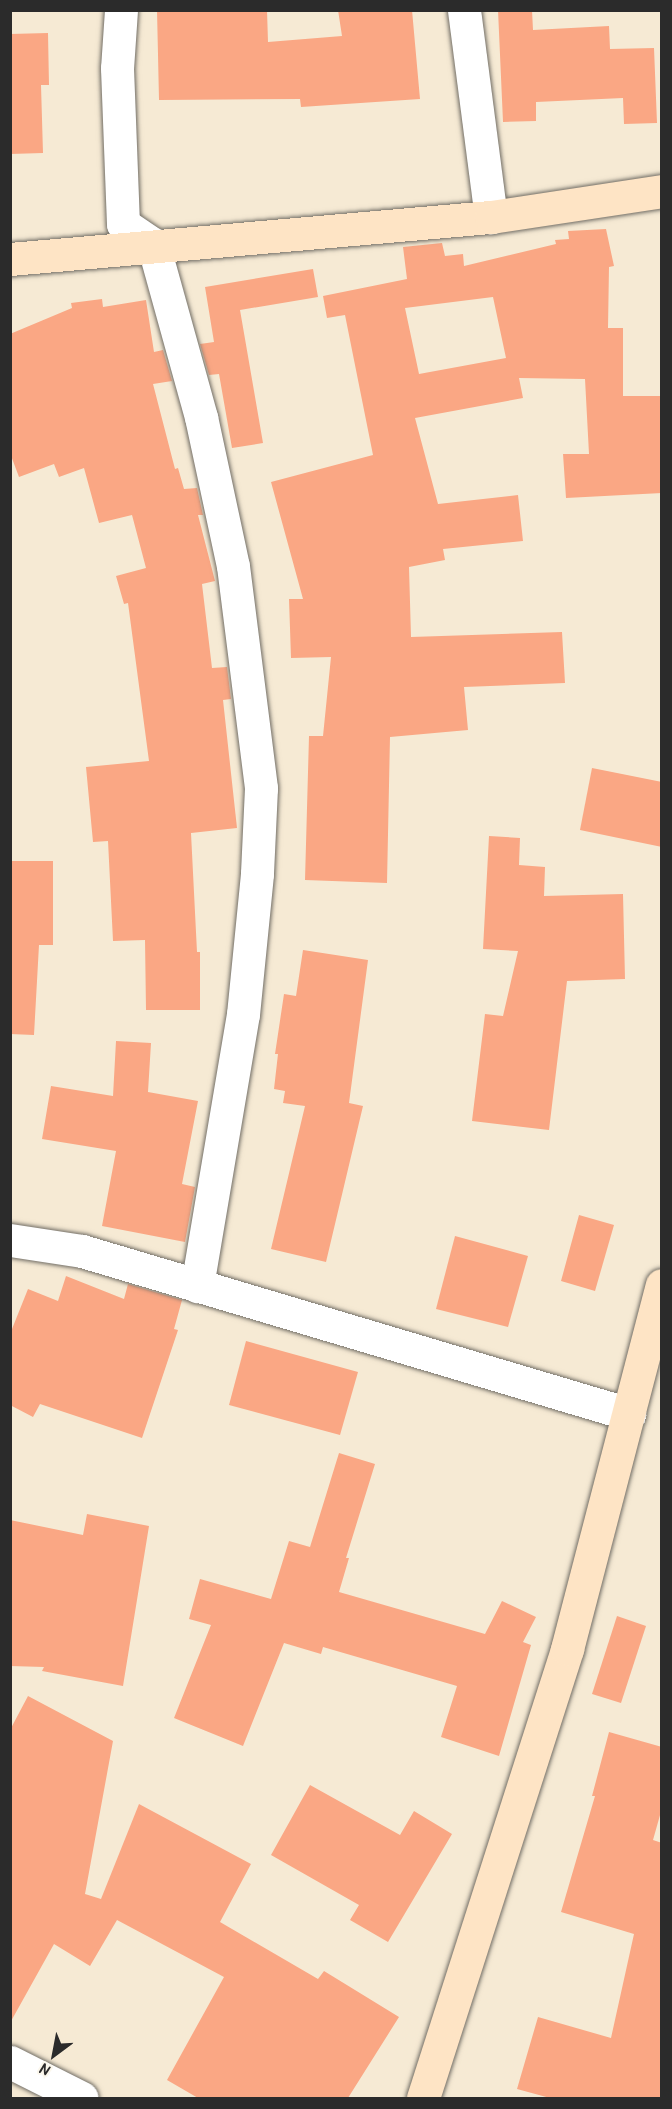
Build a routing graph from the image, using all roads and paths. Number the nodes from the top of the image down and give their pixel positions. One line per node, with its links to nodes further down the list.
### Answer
1 (121, 10): 5 (street)
2 (464, 10): 4 (street)
3 (662, 191): 4 (street)
4 (491, 217): 5 (street)
5 (153, 244): 6 (street); 9 (street)
6 (10, 259)
7 (10, 1240): 9 (street)
8 (662, 1285): 10 (street)
9 (196, 1286): 10 (street)
10 (629, 1414): 13 (street)
11 (10, 2062): 12 (street)
12 (82, 2098)
13 (423, 2098)

